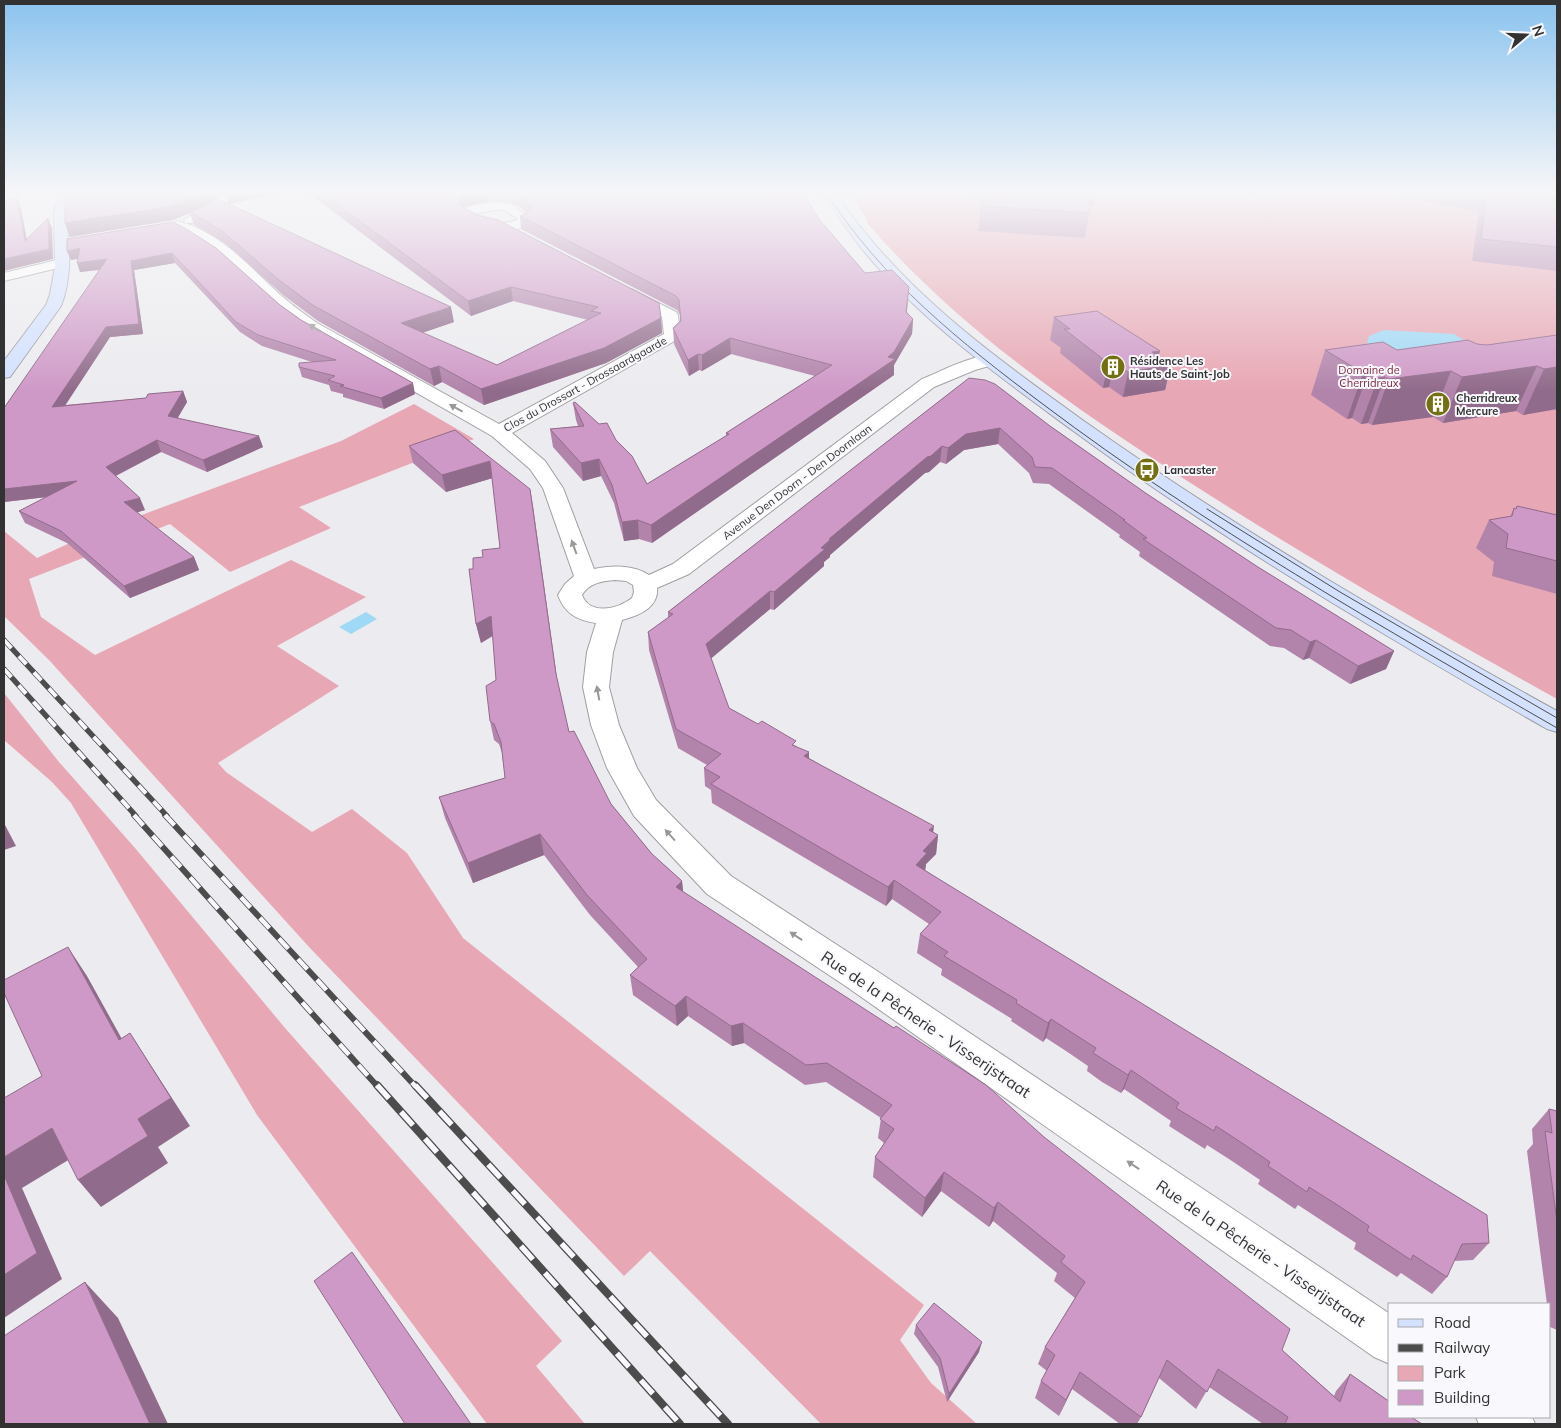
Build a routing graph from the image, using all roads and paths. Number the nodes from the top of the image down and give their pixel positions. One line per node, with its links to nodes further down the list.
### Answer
1 (40, 258): 6 (street)
2 (52, 258): 7 (street)
3 (61, 258): 10 (street)
4 (232, 258): 13 (street, one-way to 4)
5 (879, 258): 9 (street)
6 (4, 264)
7 (4, 277)
8 (610, 283): 13 (street, Clos du Drossart - Drossaardgaarde)
9 (990, 360): 11 (street); 12 (street, Avenue Den Doorn - Den Doornlaan)
10 (4, 373)
11 (1010, 376): 12 (street, Avenue Den Doorn - Den Doornlaan); 17 (street)
12 (947, 377): 15 (street, Avenue Den Doorn - Den Doornlaan)
13 (499, 432): 14 (street, one-way to 13)
14 (601, 574): 15 (street); 16 (street)
15 (645, 585): 16 (street)
16 (611, 615): 18 (street, Rue de la Pêcherie - Visserijstraat, one-way to 16)
17 (1557, 723)
18 (1388, 1340)

